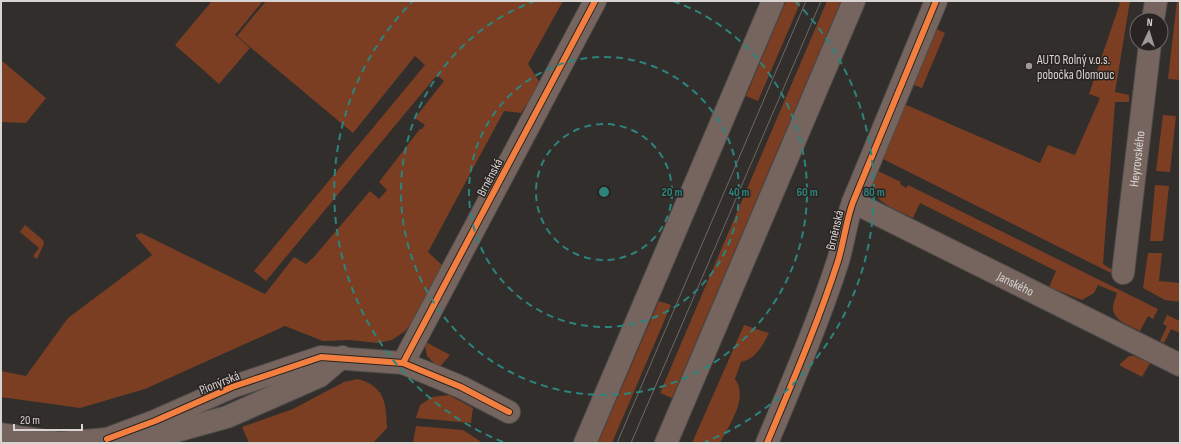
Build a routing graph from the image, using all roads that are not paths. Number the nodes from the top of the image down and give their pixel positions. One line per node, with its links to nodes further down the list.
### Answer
1 (595, 1): 10 (street, Brněnská)
2 (773, 1): 14 (main road)
3 (854, 1): 15 (main road)
4 (936, 1): 8 (street, Brněnská)
5 (1156, 1): 6 (street)
6 (1154, 12)
7 (1149, 52): 9 (street, Heyrovského)
8 (853, 202): 11 (street, Janského); 16 (street, Brněnská)
9 (1123, 273)
10 (403, 363): 12 (street, Pionýrská); 13 (street, Pionýrská)
11 (1180, 365)
12 (509, 412)
13 (1, 434)
14 (585, 443)
15 (666, 443)
16 (767, 443)

